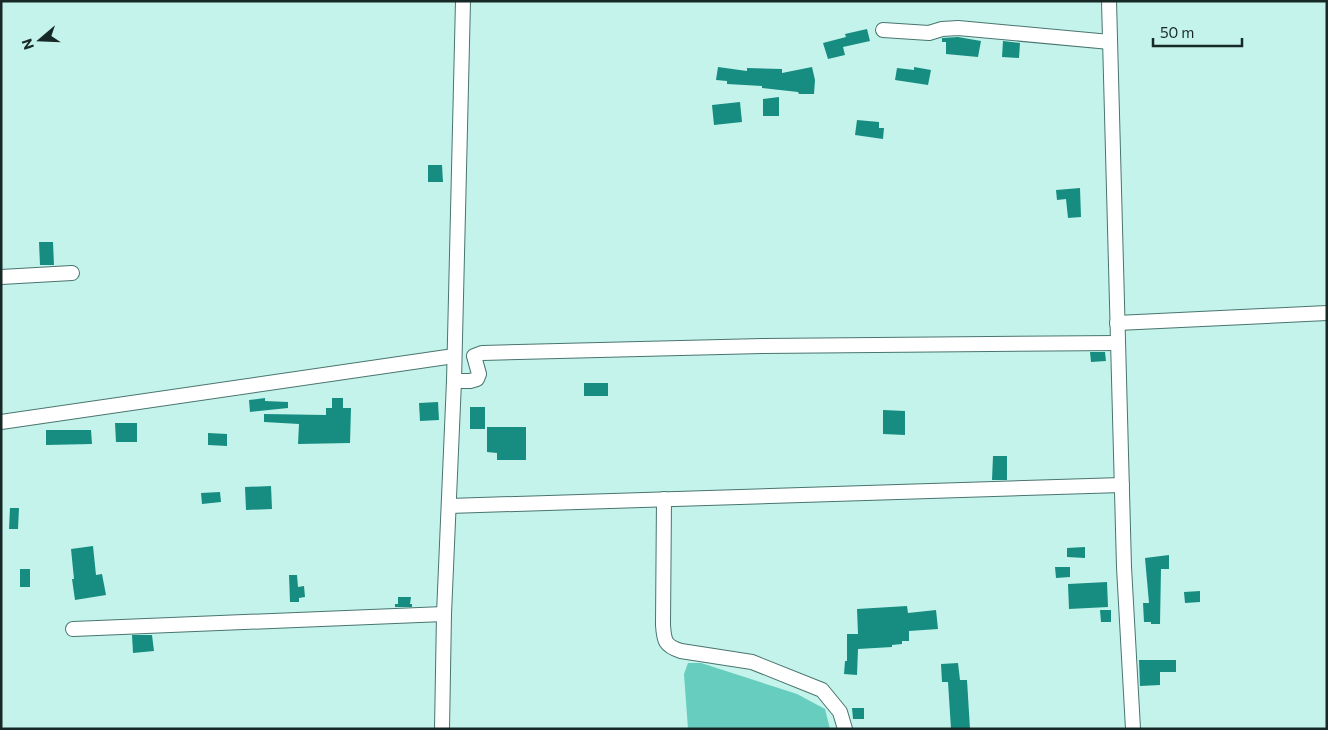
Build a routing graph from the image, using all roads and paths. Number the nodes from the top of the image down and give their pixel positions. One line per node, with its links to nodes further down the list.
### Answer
1 (463, 1): 10 (street)
2 (1110, 1): 4 (street)
3 (884, 30): 4 (street)
4 (1110, 42): 8 (street)
5 (72, 273): 6 (street)
6 (1, 277)
7 (1327, 313): 8 (street)
8 (1117, 323): 9 (street)
9 (1118, 343): 11 (street); 13 (street)
10 (454, 356): 11 (street); 12 (street)
11 (454, 380): 15 (street)
12 (1, 422)
13 (1122, 485): 14 (street); 20 (street)
14 (664, 499): 15 (street); 19 (street)
15 (449, 506): 16 (street)
16 (444, 614): 17 (street); 18 (street)
17 (73, 629)
18 (442, 729)
19 (845, 729)
20 (1133, 729)

